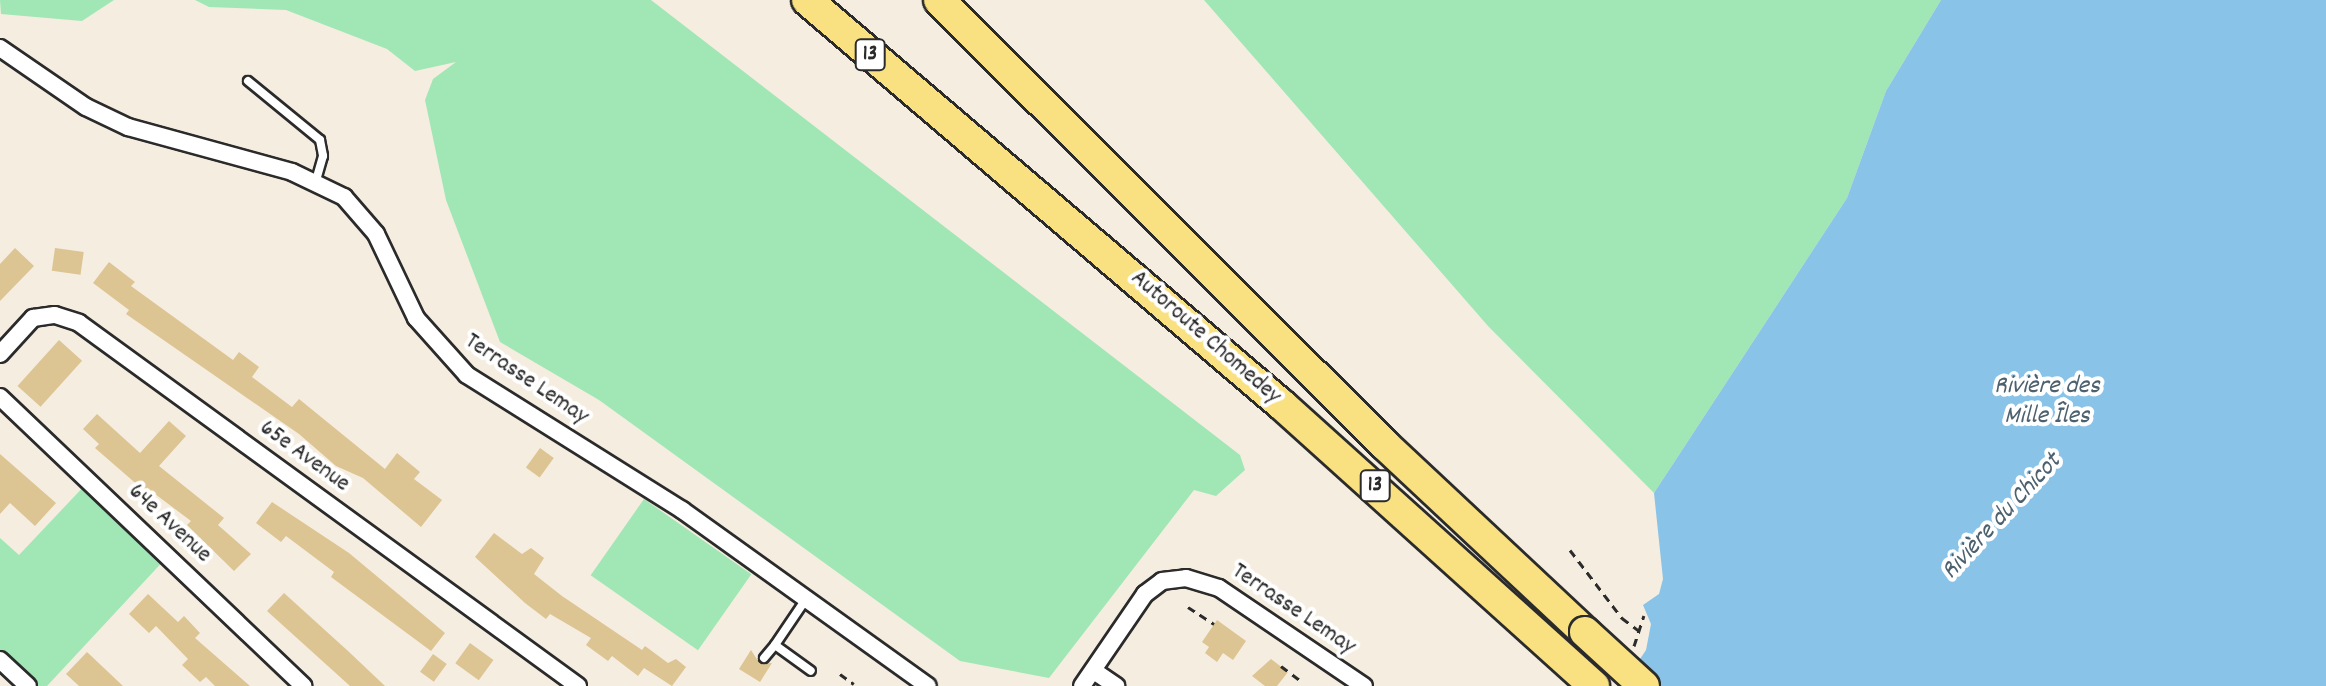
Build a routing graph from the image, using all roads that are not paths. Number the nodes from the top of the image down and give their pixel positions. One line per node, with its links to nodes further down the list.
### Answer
1 (807, 0): 21 (highway, Autoroute Chomedey / 13)
2 (939, 0): 22 (highway, Autoroute Chomedey / 13, bridge)
3 (0, 48): 5 (street, Terrasse Lemay)
4 (248, 81): 5 (lane)
5 (316, 181): 8 (street, Terrasse Lemay)
6 (0, 354): 16 (street, 65e Avenue)
7 (0, 397): 15 (street, 64e Avenue)
8 (807, 598): 9 (lane); 17 (street, Terrasse Lemay)
9 (775, 645): 10 (lane); 12 (lane)
10 (764, 658)
11 (0, 660): 14 (street)
12 (811, 671)
13 (1094, 671): 18 (street, Terrasse Lemay); 19 (street); 20 (street, Terrasse Lemay)
14 (28, 686)
15 (304, 686)
16 (578, 686)
17 (928, 686)
18 (1082, 686)
19 (1116, 686)
20 (1364, 686)
21 (1594, 686)
22 (1644, 686)

